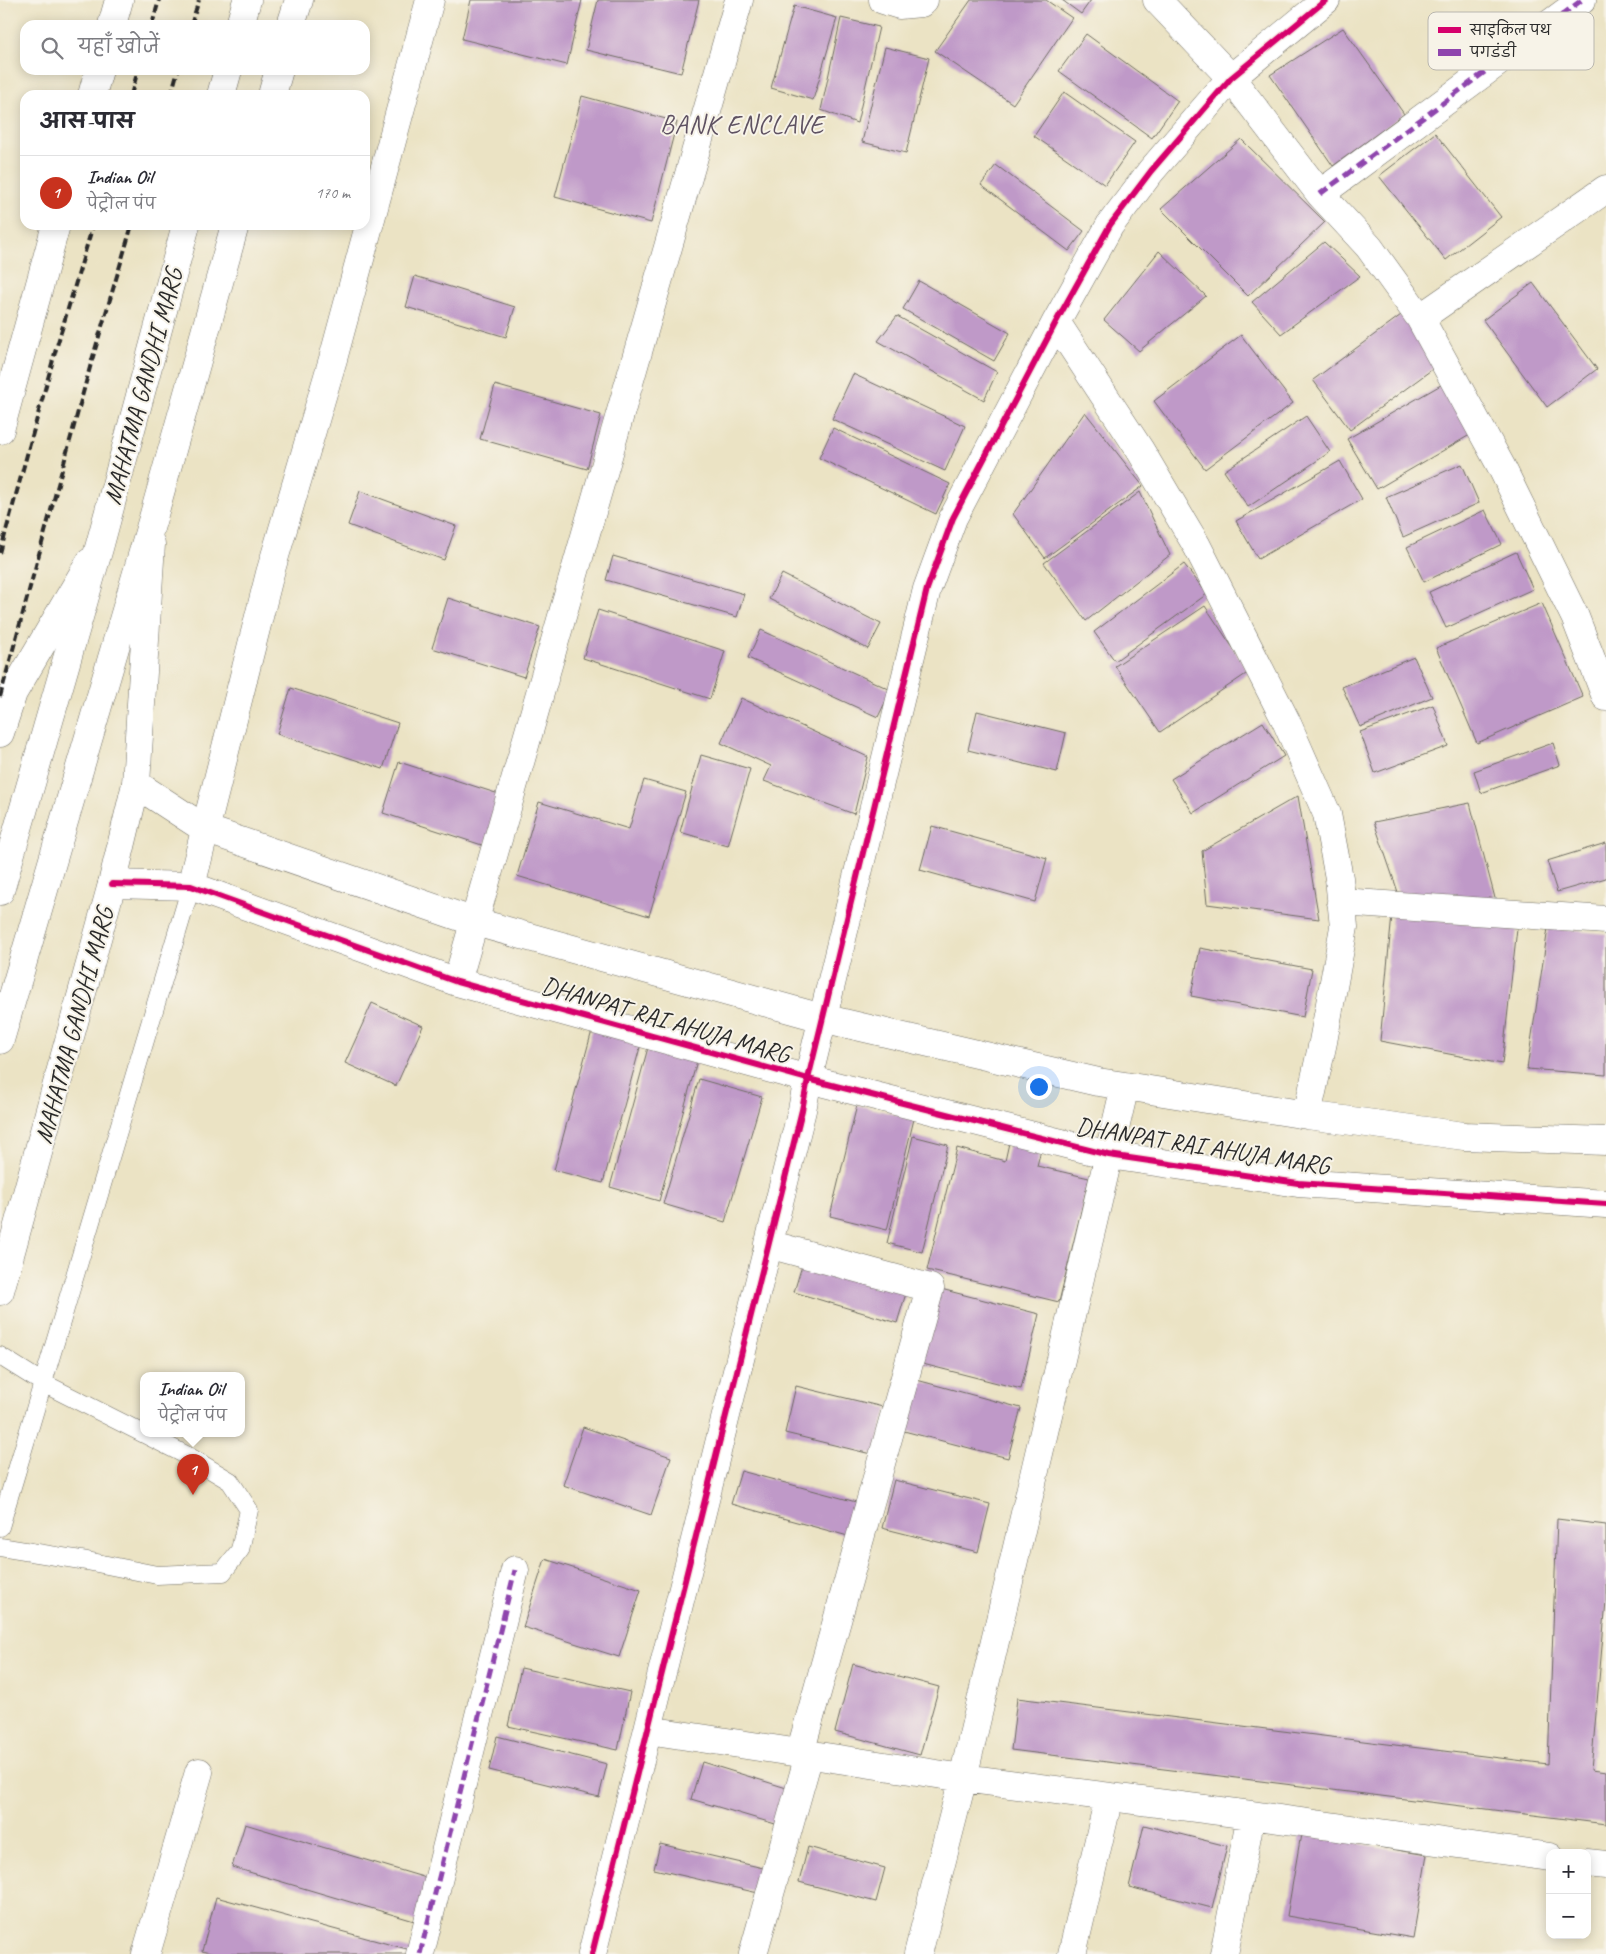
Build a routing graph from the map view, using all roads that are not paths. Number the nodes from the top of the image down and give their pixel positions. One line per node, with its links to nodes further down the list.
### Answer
1 (119, 0): 12 (street)
2 (247, 0): 13 (street)
3 (298, 0): 14 (street)
4 (430, 0): 25 (street)
5 (739, 0): 44 (street)
6 (883, 0): 7 (street)
7 (924, 0)
8 (1157, 0): 19 (street)
9 (1326, 0): 19 (street)
10 (1582, 0): 11 (street)
11 (1566, 12)
12 (113, 20)
13 (241, 20)
14 (293, 20)
15 (1487, 70): 24 (street)
16 (98, 75): 20 (street)
17 (227, 75): 21 (street)
18 (278, 75): 22 (street)
19 (1231, 78): 24 (street); 31 (street)
20 (93, 90)
21 (222, 90)
22 (273, 90)
23 (1606, 188): 30 (street)
24 (1320, 194): 30 (street)
25 (370, 222)
26 (55, 230): 32 (street)
27 (185, 230): 34 (street, MAHATMA GANDHI MARG)
28 (234, 230): 33 (street, MAHATMA GANDHI MARG)
29 (368, 230): 38 (street)
30 (1420, 318): 35 (street)
31 (1056, 322): 42 (street); 46 (street)
32 (0, 430)
33 (153, 518): 37 (street, MAHATMA GANDHI MARG); 47 (street, MAHATMA GANDHI MARG)
34 (99, 548): 36 (street, MAHATMA GANDHI MARG); 41 (street, MAHATMA GANDHI MARG)
35 (1606, 697)
36 (0, 732)
37 (136, 784): 38 (street, DHANPAT RAI AHUJA MARG); 39 (street, MAHATMA GANDHI MARG)
38 (206, 829): 40 (street); 44 (street, DHANPAT RAI AHUJA MARG)
39 (112, 884): 40 (street, DHANPAT RAI AHUJA MARG); 55 (street, MAHATMA GANDHI MARG)
40 (191, 886): 45 (street, DHANPAT RAI AHUJA MARG); 57 (lane)
41 (0, 891)
42 (1341, 902): 43 (street); 50 (street)
43 (1606, 920)
44 (475, 922): 45 (street); 46 (street, DHANPAT RAI AHUJA MARG)
45 (457, 982): 48 (street, DHANPAT RAI AHUJA MARG)
46 (822, 1018): 48 (street); 49 (street, DHANPAT RAI AHUJA MARG)
47 (0, 1040)
48 (808, 1079): 52 (street, DHANPAT RAI AHUJA MARG); 54 (street)
49 (1125, 1086): 50 (street, DHANPAT RAI AHUJA MARG); 52 (street)
50 (1308, 1114): 51 (street, DHANPAT RAI AHUJA MARG)
51 (1606, 1140)
52 (1109, 1155): 53 (street, DHANPAT RAI AHUJA MARG); 66 (street)
53 (1606, 1204)
54 (768, 1244): 63 (street); 64 (street)
55 (0, 1291)
56 (0, 1356): 57 (lane)
57 (43, 1383): 58 (lane); 60 (lane)
58 (140, 1432)
59 (150, 1437): 61 (lane)
60 (0, 1528)
61 (0, 1547)
62 (515, 1570): 73 (street)
63 (648, 1730): 64 (street); 74 (street)
64 (805, 1754): 66 (street); 75 (street)
65 (199, 1772): 72 (street)
66 (963, 1778): 67 (street); 76 (street)
67 (1109, 1797): 68 (street); 77 (street)
68 (1251, 1815): 69 (street); 78 (street)
69 (1546, 1856)
70 (1591, 1863): 71 (street)
71 (1606, 1865)
72 (146, 1954)
73 (420, 1954)
74 (592, 1954)
75 (753, 1954)
76 (918, 1954)
77 (1072, 1954)
78 (1224, 1954)

